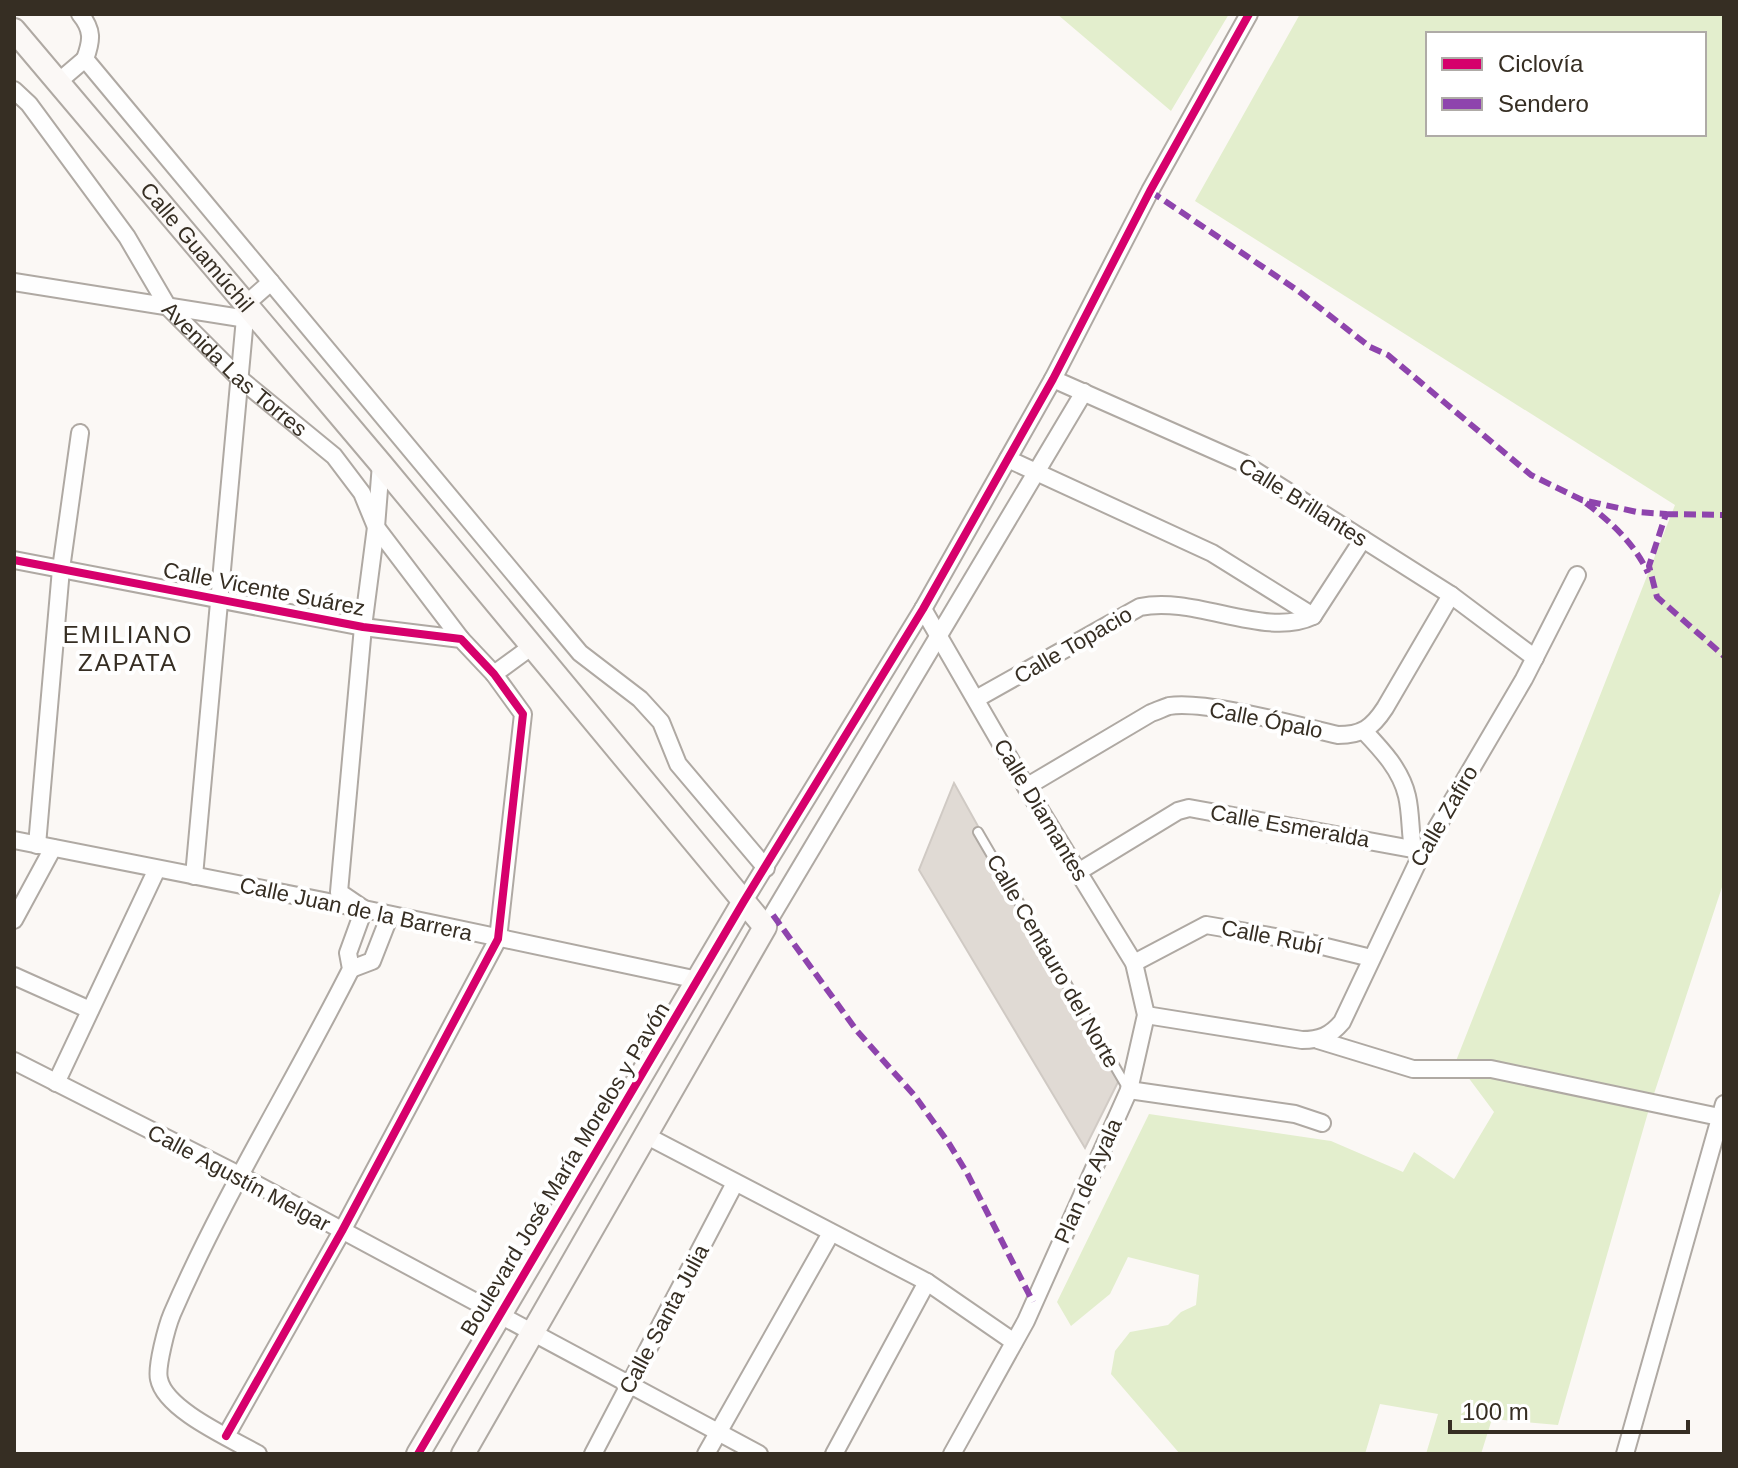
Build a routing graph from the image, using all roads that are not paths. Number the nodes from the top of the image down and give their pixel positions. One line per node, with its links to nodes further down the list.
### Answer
1 (80, 14): 4 (street)
2 (1249, 14): 12 (street)
3 (14, 30): 5 (street, Calle Guamúchil)
4 (85, 59): 5 (street); 8 (street)
5 (58, 82): 10 (street, Calle Guamúchil)
6 (14, 90): 9 (street, Avenida Las Torres)
7 (14, 282): 9 (street)
8 (271, 282): 10 (street); 40 (street)
9 (168, 307): 10 (street); 11 (street, Avenida Las Torres)
10 (251, 315): 11 (street); 16 (street, Calle Guamúchil)
11 (239, 378): 18 (street, Avenida Las Torres); 24 (street)
12 (1053, 379): 13 (street, Calle Brillantes); 15 (street)
13 (1084, 392): 17 (street); 19 (street, Calle Brillantes)
14 (80, 433): 21 (street)
15 (1008, 459): 17 (street); 25 (street)
16 (381, 464): 18 (street); 30 (street)
17 (1036, 474): 26 (street); 28 (street)
18 (376, 527): 27 (street); 29 (street, Avenida Las Torres)
19 (1363, 539): 23 (street, Calle Brillantes); 26 (street)
20 (14, 560): 21 (street, Calle Vicente Suárez)
21 (61, 569): 24 (street, Calle Vicente Suárez); 38 (street)
22 (1577, 575): 31 (street, Calle Zafiro)
23 (1451, 595): 31 (street, Calle Brillantes); 34 (street)
24 (220, 600): 27 (street, Calle Vicente Suárez); 43 (street)
25 (923, 609): 28 (street, Calle Diamantes); 40 (street)
26 (1313, 616): 33 (street, Calle Topacio)
27 (363, 627): 29 (street, Calle Vicente Suárez); 45 (street)
28 (940, 636): 33 (street, Calle Diamantes); 48 (street)
29 (461, 639): 32 (street)
30 (531, 647): 32 (street); 44 (street)
31 (1535, 658): 39 (street, Calle Zafiro)
32 (494, 674): 49 (street)
33 (976, 699): 35 (street, Calle Diamantes)
34 (1364, 731): 35 (street, Calle Ópalo); 39 (street)
35 (1026, 787): 42 (street, Calle Diamantes)
36 (978, 832): 60 (lane, Calle Centauro del Norte)
37 (14, 840): 38 (street, Calle Juan de la Barrera)
38 (45, 846): 41 (street, Calle Juan de la Barrera); 47 (street)
39 (1418, 850): 42 (street, Calle Esmeralda); 50 (street, Calle Zafiro)
40 (766, 868): 44 (street)
41 (157, 869): 43 (street, Calle Juan de la Barrera); 55 (street)
42 (1078, 872): 51 (street, Calle Diamantes)
43 (194, 876): 45 (street, Calle Juan de la Barrera)
44 (744, 901): 48 (street); 54 (street, Boulevard José María Morelos y Pavón)
45 (364, 909): 46 (street, Calle Juan de la Barrera); 52 (street)
46 (390, 915): 49 (street, Calle Juan de la Barrera); 52 (street)
47 (14, 920)
48 (765, 927): 63 (street)
49 (498, 939): 54 (street, Calle Juan de la Barrera); 66 (street)
50 (1371, 958): 51 (street, Calle Rubí); 57 (street, Calle Zafiro)
51 (1134, 963): 56 (street, Calle Diamantes)
52 (351, 969): 64 (street)
53 (14, 976): 55 (street)
54 (698, 980): 69 (street, Boulevard José María Morelos y Pavón)
55 (90, 1010): 59 (street)
56 (1146, 1015): 57 (street); 60 (street, Plan de Ayala)
57 (1310, 1040): 61 (street)
58 (14, 1061): 59 (street, Calle Agustín Melgar)
59 (56, 1083): 64 (street, Calle Agustín Melgar)
60 (1129, 1090): 62 (street); 71 (street, Plan de Ayala)
61 (1723, 1113): 83 (street)
62 (1322, 1123)
63 (647, 1136): 65 (street); 70 (street)
64 (241, 1176): 66 (street, Calle Agustín Melgar); 74 (street)
65 (735, 1183): 67 (street); 72 (street, Calle Santa Julia)
66 (342, 1231): 69 (street, Calle Agustín Melgar); 74 (street)
67 (831, 1233): 68 (street); 73 (street)
68 (927, 1282): 71 (street); 81 (street)
69 (499, 1315): 70 (street, Calle Agustín Melgar); 76 (street, Boulevard José María Morelos y Pavón)
70 (532, 1333): 72 (street, Calle Agustín Melgar); 77 (street)
71 (1014, 1342): 82 (street, Plan de Ayala)
72 (630, 1385): 73 (street, Calle Agustín Melgar); 78 (street, Calle Santa Julia)
73 (719, 1432): 79 (street); 80 (street, Calle Agustín Melgar)
74 (226, 1436): 75 (street)
75 (258, 1454)
76 (418, 1454)
77 (463, 1454)
78 (593, 1454)
79 (706, 1454)
80 (759, 1454)
81 (834, 1454)
82 (952, 1454)
83 (1625, 1454)

